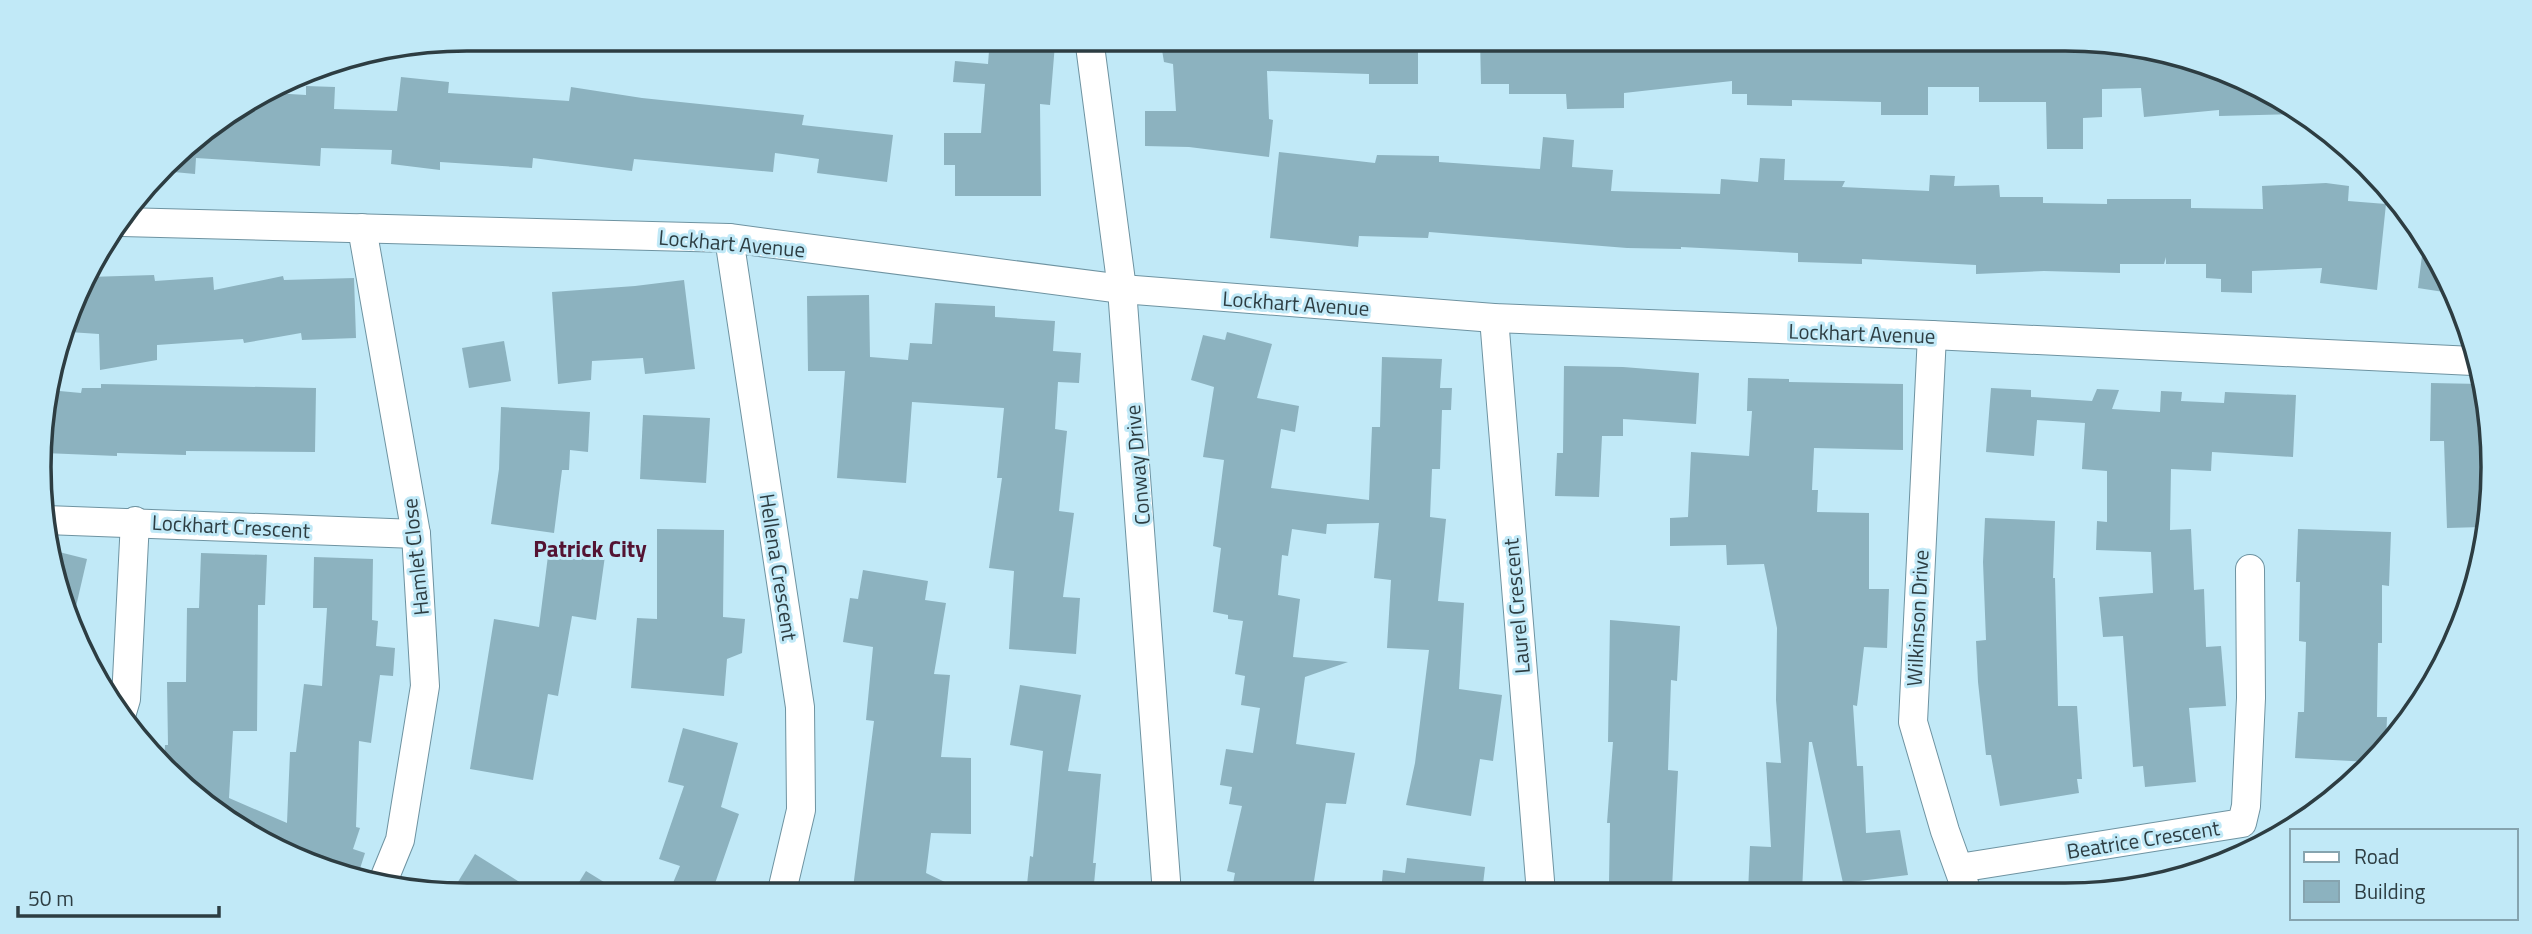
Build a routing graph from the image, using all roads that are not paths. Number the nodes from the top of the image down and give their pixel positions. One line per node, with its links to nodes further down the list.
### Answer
1 (1090, 51): 5 (street, Conway Drive)
2 (131, 222): 3 (street, Lockhart Avenue)
3 (362, 228): 4 (street, Lockhart Avenue); 11 (street, Hamlet Close)
4 (729, 238): 5 (street, Lockhart Avenue); 15 (street, Hellena Crescent)
5 (1122, 289): 6 (street, Lockhart Avenue); 16 (street, Conway Drive)
6 (1494, 318): 7 (street, Lockhart Avenue); 17 (street, Laurel Crescent)
7 (1932, 335): 8 (street, Lockhart Avenue); 18 (street, Wilkinson Drive)
8 (2467, 361)
9 (54, 520): 10 (street, Lockhart Crescent)
10 (135, 521): 11 (street, Lockhart Crescent); 13 (street)
11 (416, 534): 14 (street, Hamlet Close)
12 (2250, 569): 19 (street, Beatrice Crescent)
13 (125, 704)
14 (386, 875)
15 (784, 883)
16 (1166, 883)
17 (1540, 883)
18 (1959, 883)
19 (1964, 883)

